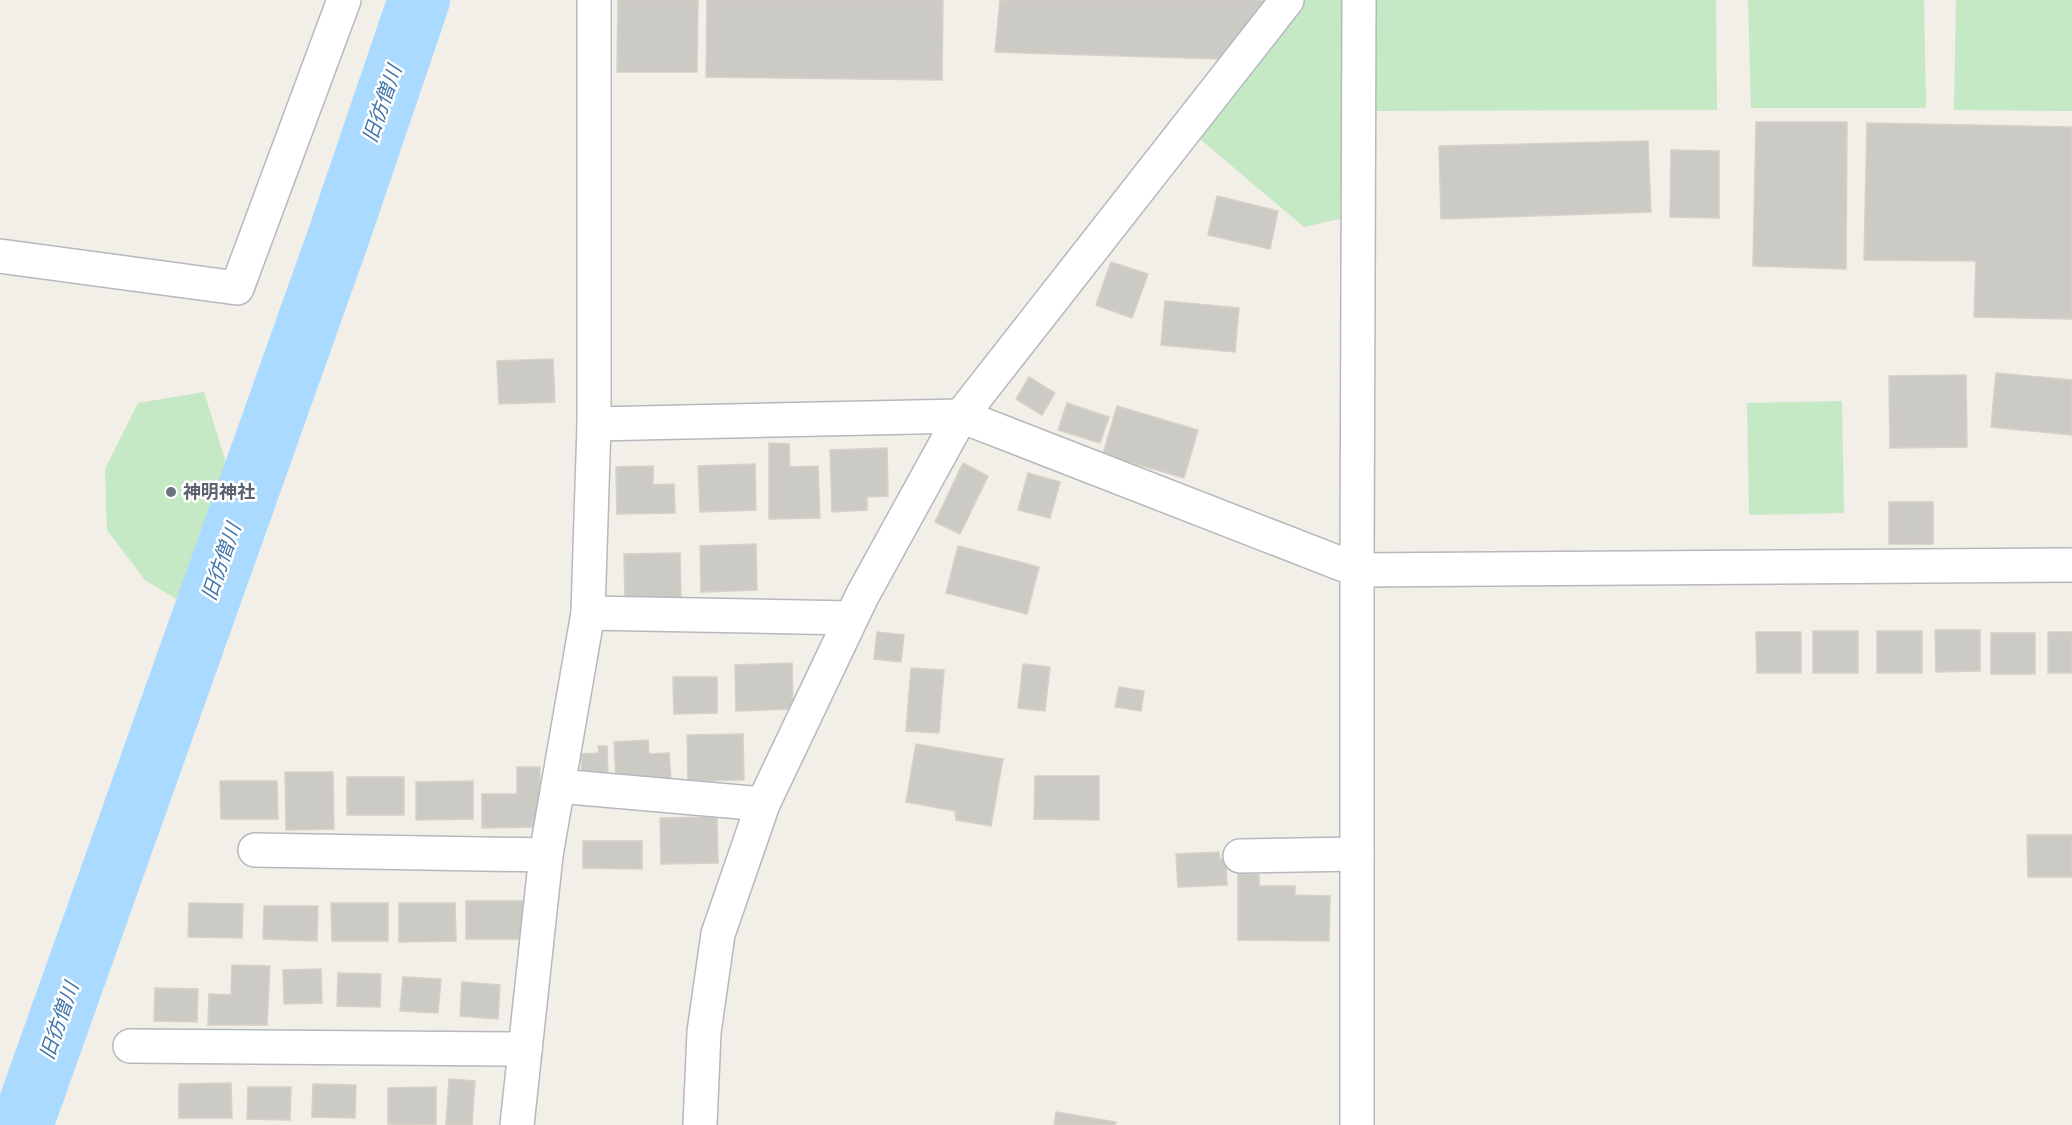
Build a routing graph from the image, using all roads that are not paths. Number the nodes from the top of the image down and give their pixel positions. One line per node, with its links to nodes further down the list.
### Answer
1 (344, 0): 5 (street)
2 (594, 0): 7 (street)
3 (1287, 0): 6 (street)
4 (1359, 0): 9 (street)
5 (0, 256)
6 (961, 416): 7 (street); 9 (street); 11 (street)
7 (594, 424): 10 (street)
8 (2072, 565): 9 (street)
9 (1357, 570): 15 (street)
10 (588, 613): 11 (street); 12 (street)
11 (851, 618): 13 (street)
12 (558, 786): 13 (street); 16 (street)
13 (763, 804): 21 (street)
14 (255, 850): 16 (street)
15 (1357, 854): 17 (street); 22 (street)
16 (546, 855): 19 (street)
17 (1240, 856)
18 (130, 1046): 19 (street)
19 (525, 1048): 20 (street)
20 (517, 1125)
21 (700, 1125)
22 (1357, 1125)

